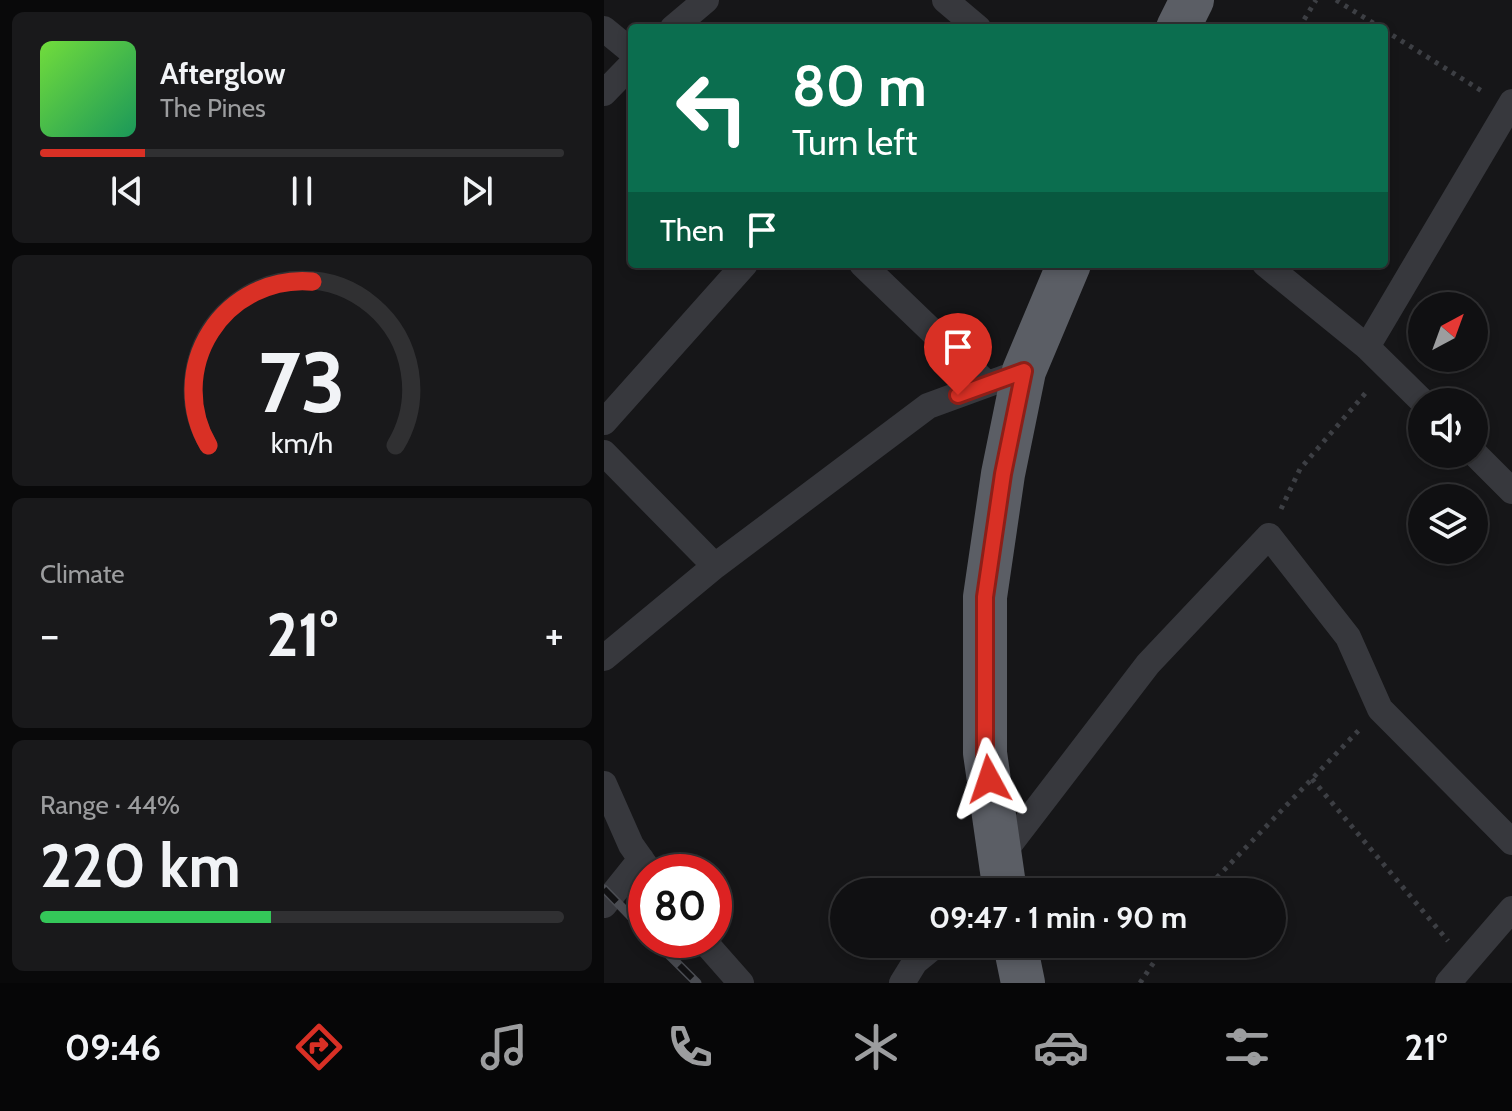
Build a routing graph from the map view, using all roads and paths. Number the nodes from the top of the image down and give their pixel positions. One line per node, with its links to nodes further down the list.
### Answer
1 (706, 0): 6 (street)
2 (945, 0): 7 (street)
3 (1192, 0): 8 (highway)
4 (1316, 0): 9 (path)
5 (1336, 0): 10 (path)
6 (678, 24)
7 (973, 24)
8 (1180, 24)
9 (1301, 24)
10 (1374, 24)
11 (604, 29): 13 (street)
12 (1388, 33): 16 (path)
13 (628, 49)
14 (628, 68): 15 (street)
15 (604, 93)
16 (1510, 105): 21 (street)
17 (741, 268): 25 (street)
18 (867, 268): 23 (street)
19 (1067, 268): 23 (highway)
20 (1270, 268): 21 (street)
21 (1367, 347): 22 (street)
22 (1388, 367): 24 (street); 29 (path)
23 (1006, 377): 30 (street); 37 (highway)
24 (1409, 388)
25 (604, 422)
26 (606, 457): 30 (street)
27 (1488, 467): 28 (street)
28 (1512, 491)
29 (1269, 536): 32 (street); 38 (street)
30 (715, 566): 31 (street)
31 (604, 658)
32 (1380, 709): 33 (path); 35 (street)
33 (1312, 779): 39 (path); 47 (path)
34 (604, 784): 36 (street)
35 (1512, 842)
36 (638, 854)
37 (1001, 878)
38 (1005, 878)
39 (1217, 878)
40 (628, 882): 41 (street)
41 (604, 905)
42 (1512, 909): 47 (street)
43 (719, 958): 48 (street)
44 (920, 958): 49 (street)
45 (1018, 958): 50 (highway)
46 (1157, 958): 51 (path)
47 (1455, 974)
48 (741, 983)
49 (902, 983)
50 (1023, 983)
51 (1140, 983)

